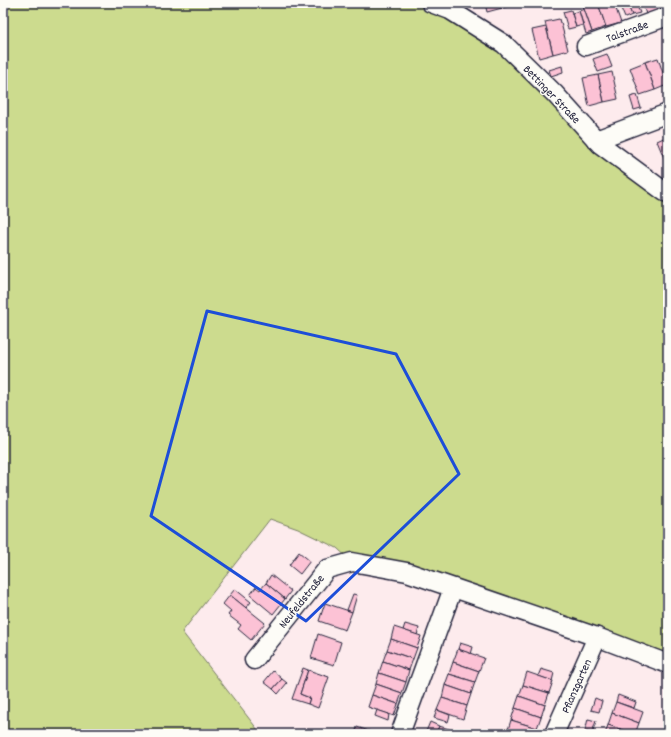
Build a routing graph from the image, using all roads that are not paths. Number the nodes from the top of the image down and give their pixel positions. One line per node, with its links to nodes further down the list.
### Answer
1 (431, 3): 5 (street, Bettinger Straße)
2 (668, 16): 3 (street, Talstraße)
3 (586, 46)
4 (668, 113): 5 (street)
5 (596, 140): 6 (street, Bettinger Straße)
6 (668, 193)
7 (453, 588): 8 (street, Neufeldstraße); 9 (street, Neufeldstraße); 11 (street)
8 (597, 637): 10 (street, Neufeldstraße); 12 (street, Pflanzgarten)
9 (254, 660)
10 (668, 664)
11 (400, 734)
12 (554, 734)

